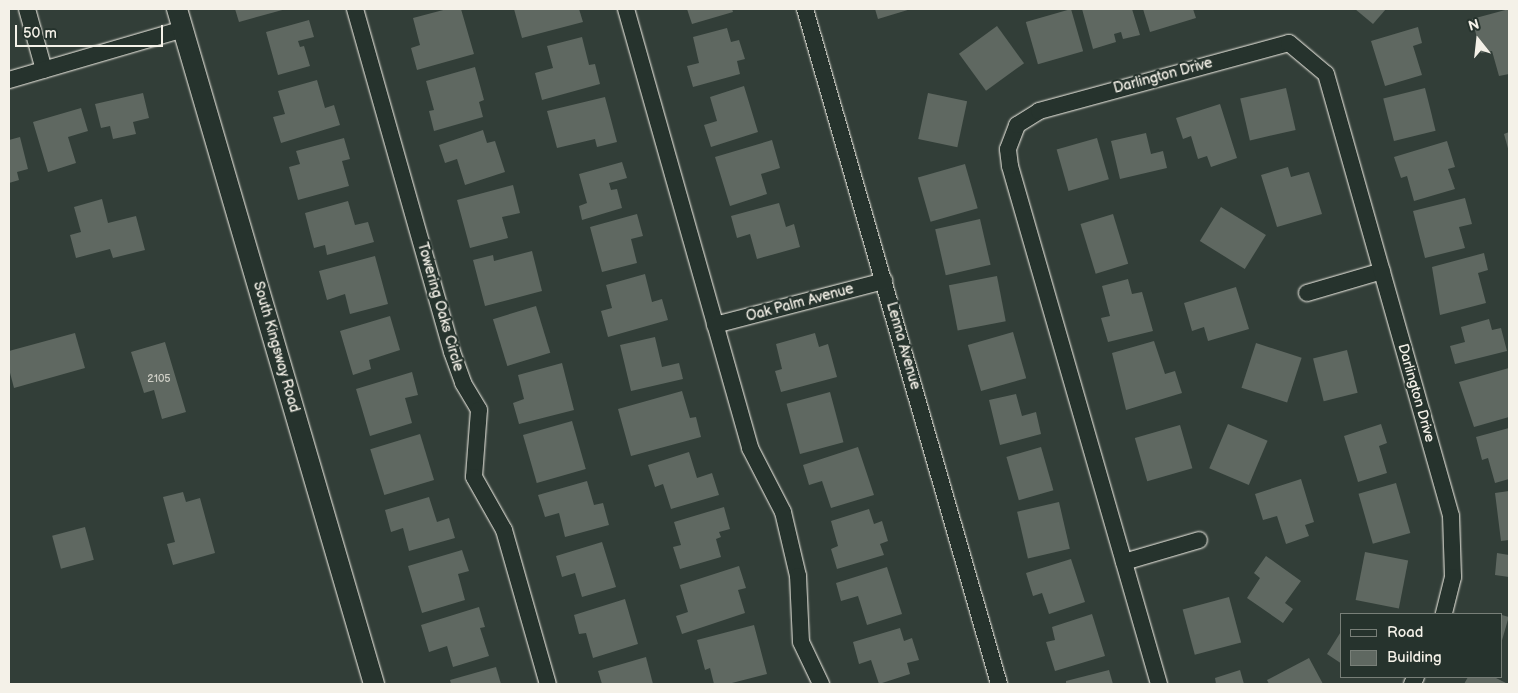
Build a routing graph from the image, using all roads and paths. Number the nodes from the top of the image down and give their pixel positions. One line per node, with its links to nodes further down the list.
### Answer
1 (27, 9): 7 (street)
2 (177, 9): 6 (street, South Kingsway Road)
3 (355, 9): 17 (street, Towering Oaks Circle)
4 (626, 9): 12 (street)
5 (805, 9): 10 (street, Lenna Avenue)
6 (183, 29): 7 (street); 16 (street, South Kingsway Road)
7 (44, 70): 8 (street)
8 (9, 80)
9 (1382, 271): 11 (street); 14 (street, Darlington Drive); 15 (street, Darlington Drive)
10 (884, 281): 12 (street, Oak Palm Avenue); 19 (street, Lenna Avenue)
11 (1307, 294)
12 (715, 326): 18 (street)
13 (1199, 540): 14 (street)
14 (1124, 562): 20 (street, Darlington Drive)
15 (1444, 613)
16 (374, 684)
17 (548, 684)
18 (821, 684)
19 (998, 684)
20 (1158, 684)

